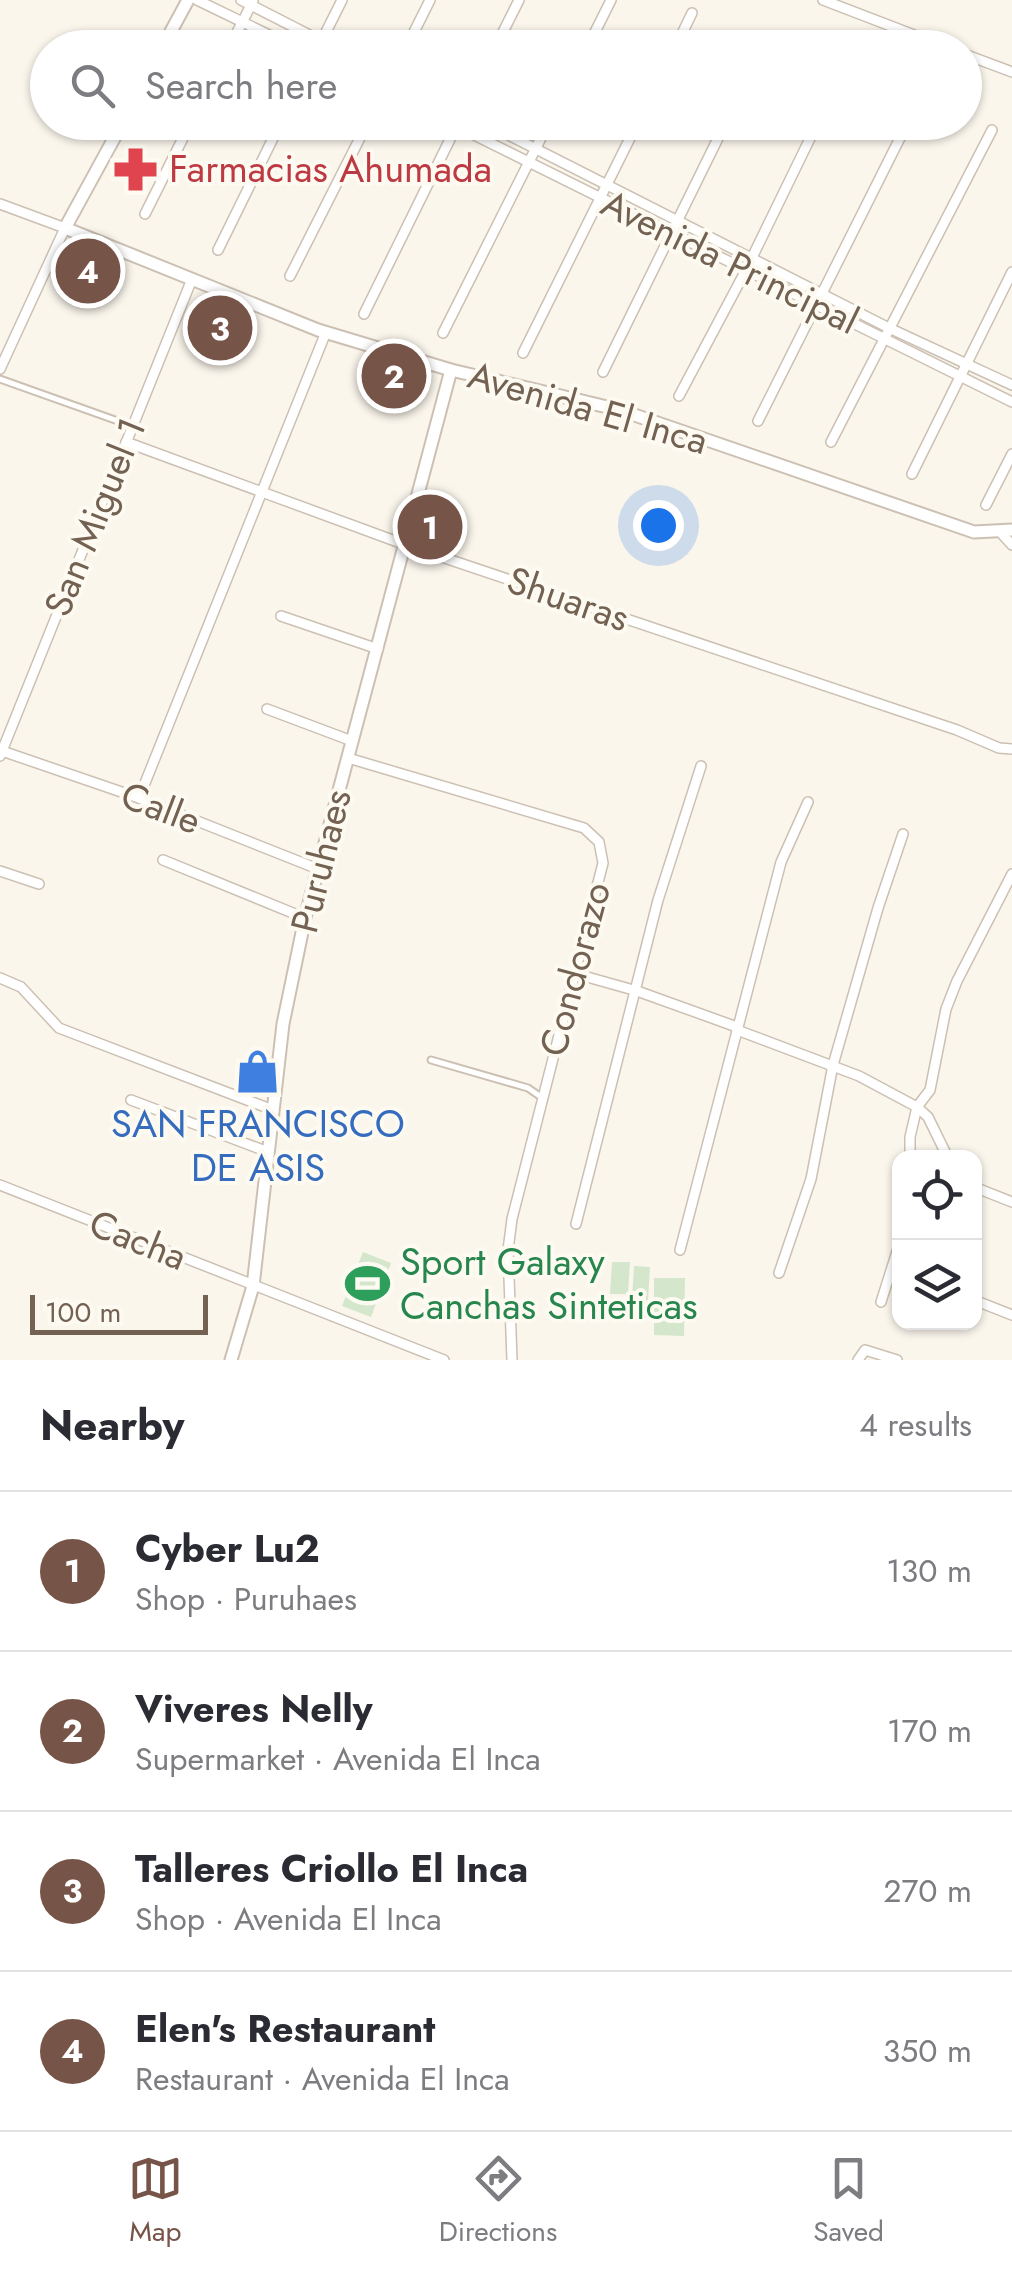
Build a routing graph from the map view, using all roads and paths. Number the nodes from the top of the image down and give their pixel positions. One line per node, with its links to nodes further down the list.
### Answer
1 (188, 0): 12 (street)
2 (197, 0): 11 (street)
3 (342, 0): 16 (street)
4 (430, 0): 17 (street)
5 (519, 0): 18 (street)
6 (612, 0): 19 (street)
7 (822, 0): 9 (street)
8 (248, 2): 11 (street); 15 (street)
9 (843, 3): 21 (street)
10 (692, 13): 20 (street)
11 (242, 21): 13 (street); 14 (street)
12 (172, 30)
13 (238, 30)
14 (260, 30)
15 (296, 30)
16 (327, 30)
17 (415, 30)
18 (505, 30)
19 (596, 30)
20 (684, 30)
21 (906, 30)
22 (982, 61): 23 (street)
23 (1012, 72)
24 (992, 130): 57 (street)
25 (114, 140): 44 (street)
26 (182, 140): 42 (street)
27 (273, 140): 46 (street)
28 (359, 140): 50 (street)
29 (446, 140): 54 (street)
30 (485, 140): 38 (street, Avenida Principal)
31 (518, 140): 37 (street, Avenida Principal)
32 (539, 140): 37 (street)
33 (629, 140): 39 (street)
34 (717, 140): 43 (street)
35 (809, 140): 47 (street)
36 (899, 140): 52 (street)
37 (535, 149): 38 (street); 39 (street, Avenida Principal)
38 (528, 162): 40 (street, Avenida Principal); 56 (street)
39 (606, 185): 40 (street); 43 (street, Avenida Principal)
40 (600, 198): 45 (street, Avenida Principal); 58 (street)
41 (0, 204): 44 (street, Avenida El Inca)
42 (145, 214)
43 (678, 221): 45 (street); 47 (street, Avenida Principal)
44 (65, 228): 51 (street, Avenida El Inca); 60 (street)
45 (672, 234): 48 (street, Avenida Principal); 62 (street)
46 (218, 250)
47 (752, 258): 48 (street); 52 (street, Avenida Principal)
48 (746, 270): 53 (street, Avenida Principal); 66 (street)
49 (1012, 272): 59 (street)
50 (290, 276)
51 (192, 279): 55 (street, Avenida El Inca); 69 (street, San Miguel 1)
52 (822, 294): 53 (street); 57 (street, Avenida Principal)
53 (816, 305): 57 (street, Avenida Principal); 68 (street)
54 (364, 314)
55 (326, 332): 61 (street, Avenida El Inca); 74 (street)
56 (443, 333)
57 (887, 333): 59 (street, Avenida Principal); 63 (street, Avenida Principal); 71 (street)
58 (522, 353)
59 (966, 364): 63 (street); 65 (street, Avenida Principal)
60 (0, 369)
61 (452, 370): 76 (street, Avenida El Inca); 77 (street, Puruhaes)
62 (604, 372)
63 (960, 376): 67 (street, Avenida Principal); 73 (street)
64 (0, 380): 69 (lane)
65 (1012, 385)
66 (678, 396)
67 (1012, 402)
68 (758, 421)
69 (132, 426): 70 (street, San Miguel 1)
70 (126, 442): 74 (street, Shuaras); 84 (street, San Miguel 1)
71 (831, 442)
72 (1012, 454): 75 (street)
73 (912, 474)
74 (263, 493): 77 (street, Shuaras); 87 (street)
75 (986, 505)
76 (1006, 531): 78 (street)
77 (406, 545): 80 (street, Puruhaes); 83 (street, Shuaras)
78 (1012, 545)
79 (281, 616): 80 (street)
80 (378, 649): 82 (street, Puruhaes)
81 (267, 709): 82 (street)
82 (352, 741): 85 (street, Puruhaes)
83 (1012, 749)
84 (1, 754): 87 (street, Calle)
85 (348, 758): 91 (street, Puruhaes); 96 (street, Condorazo)
86 (701, 766): 98 (street)
87 (139, 798): 91 (street, Calle)
88 (808, 802): 99 (street)
89 (903, 834): 101 (street)
90 (163, 860): 95 (street)
91 (318, 869): 95 (street, Puruhaes)
92 (0, 870): 94 (street)
93 (1012, 874): 104 (street)
94 (39, 884)
95 (305, 918): 105 (street, Puruhaes)
96 (572, 973): 98 (street); 102 (street, Condorazo)
97 (0, 978): 105 (street)
98 (637, 991): 99 (street); 112 (street)
99 (737, 1026): 101 (street); 113 (street)
100 (431, 1060): 102 (lane)
101 (832, 1064): 104 (street); 114 (street)
102 (542, 1097): 122 (street, Condorazo)
103 (131, 1100): 108 (street)
104 (917, 1108): 106 (street); 107 (street)
105 (273, 1110): 108 (street, Puruhaes)
106 (910, 1150)
107 (944, 1150)
108 (268, 1152): 116 (street, Puruhaes)
109 (0, 1185): 116 (street, Cacha)
110 (982, 1190): 111 (street)
111 (1012, 1202)
112 (576, 1224)
113 (680, 1250)
114 (778, 1273)
115 (892, 1277): 117 (street)
116 (254, 1286): 120 (street, Puruhaes); 121 (street, Cacha)
117 (880, 1302)
118 (982, 1303): 119 (street)
119 (1012, 1315)
120 (231, 1360)
121 (444, 1360)
122 (512, 1360)
123 (858, 1360): 124 (street)
124 (897, 1360)

